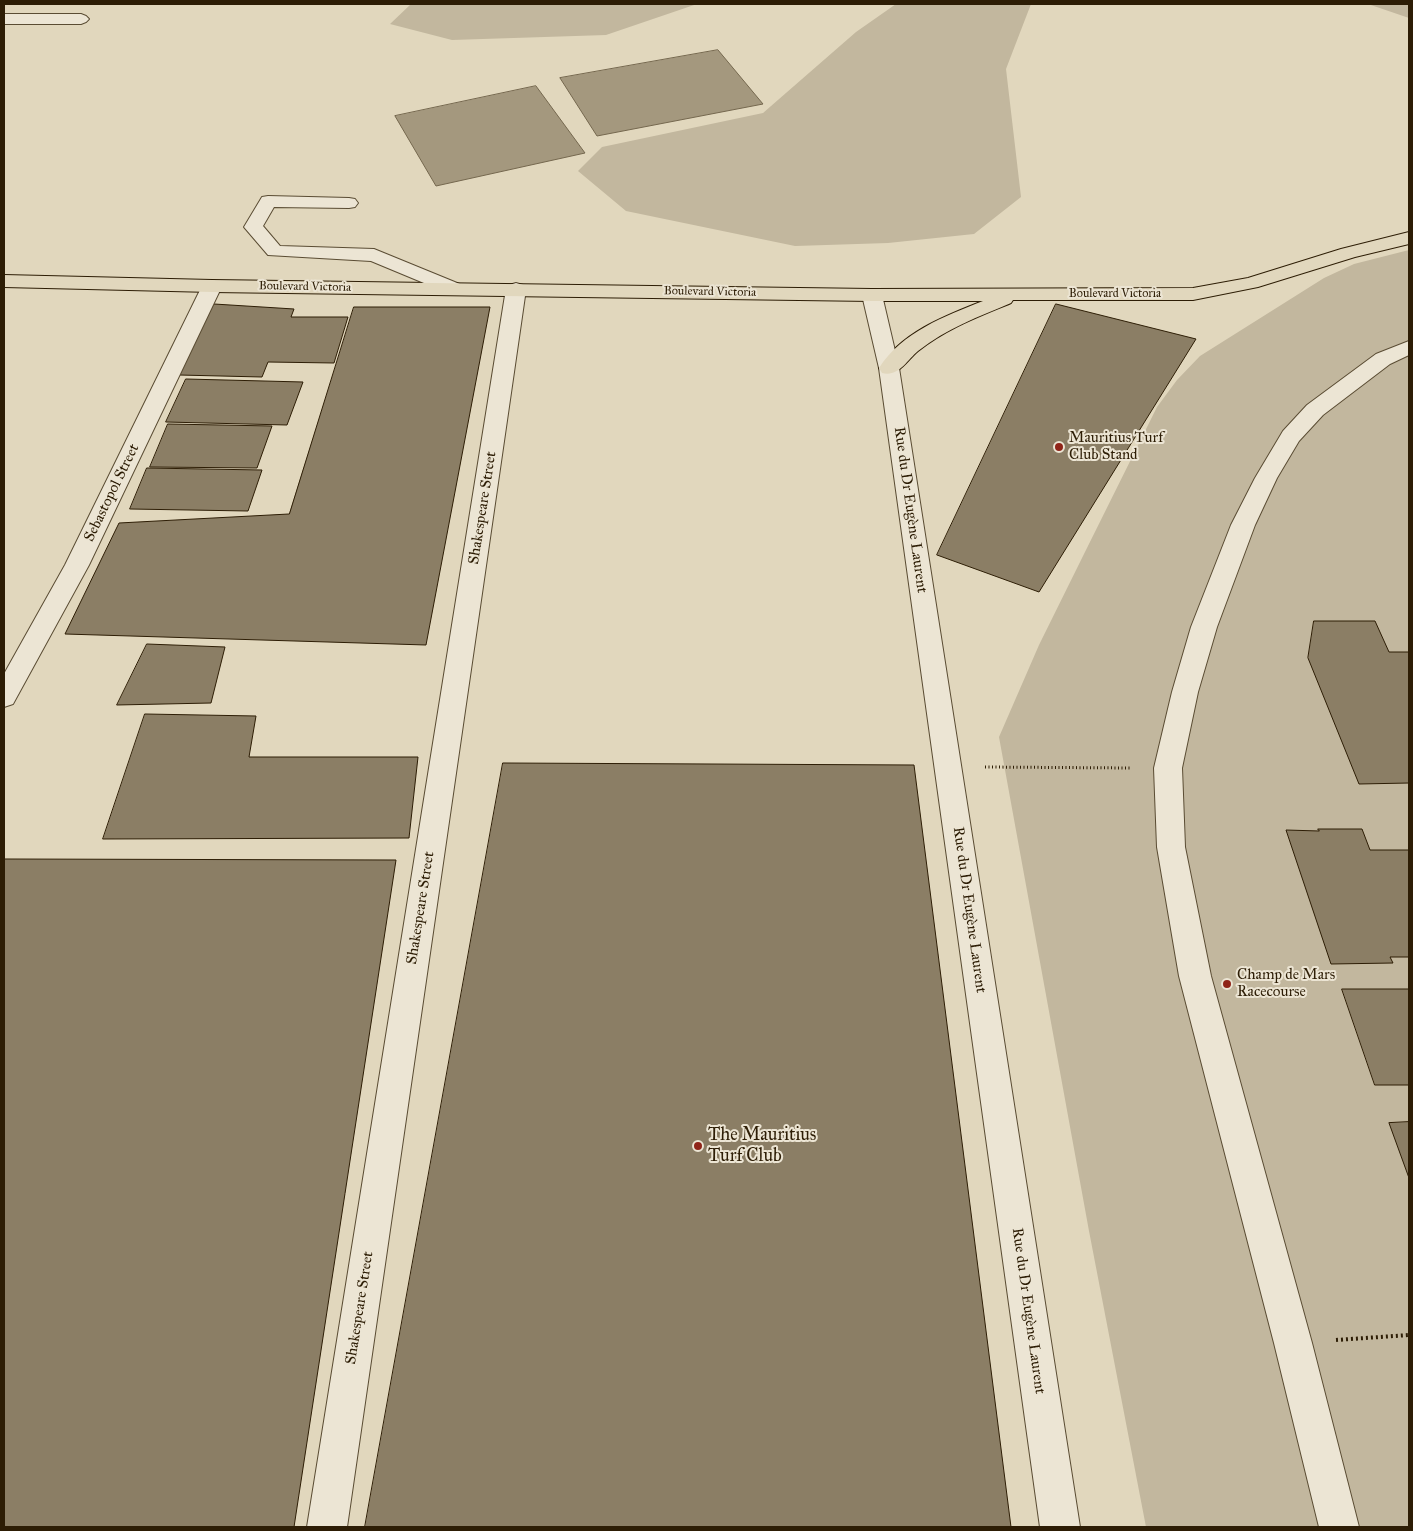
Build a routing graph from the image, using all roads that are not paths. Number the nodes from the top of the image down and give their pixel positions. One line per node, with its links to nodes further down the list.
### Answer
1 (4, 19): 2 (street)
2 (81, 19)
3 (349, 203): 7 (street)
4 (1409, 238): 9 (main road, Boulevard Victoria)
5 (4, 281): 6 (main road, Boulevard Victoria)
6 (212, 286): 7 (main road, Boulevard Victoria); 13 (street, Sebastopol Street)
7 (455, 289): 8 (main road, Boulevard Victoria)
8 (516, 289): 10 (main road, Boulevard Victoria); 14 (street, Shakespeare Street)
9 (1017, 294): 10 (main road, Boulevard Victoria); 12 (main road)
10 (872, 295): 12 (street, Rue du Dr Eugène Laurent)
11 (1409, 347): 16 (street)
12 (889, 368): 15 (street, Rue du Dr Eugène Laurent)
13 (4, 697)
14 (327, 1527)
15 (1060, 1527)
16 (1340, 1527)

